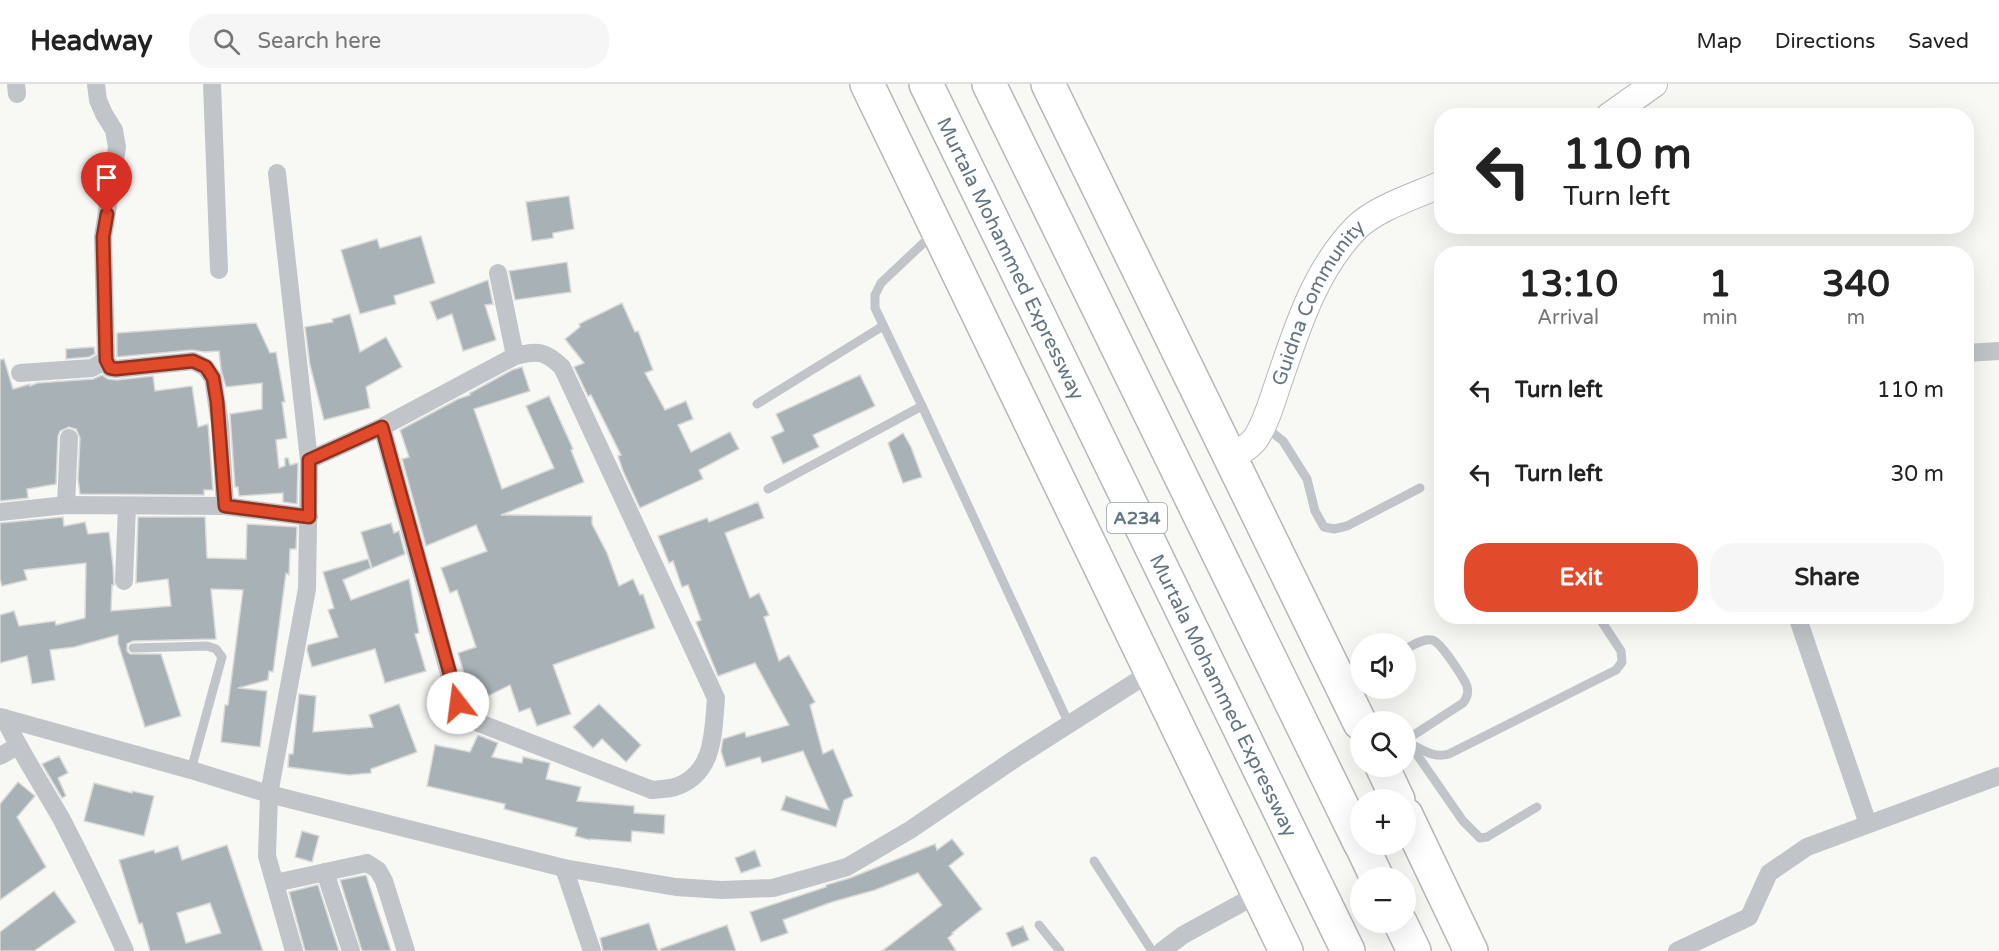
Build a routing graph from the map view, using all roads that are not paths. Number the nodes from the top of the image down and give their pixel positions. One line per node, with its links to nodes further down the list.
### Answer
1 (96, 84): 18 (street)
2 (212, 84): 12 (street)
3 (867, 84): 11 (highway)
4 (926, 84): 71 (highway, Murtala Mohammed Expressway / A234)
5 (989, 84): 52 (highway, A234)
6 (1048, 84): 25 (highway)
7 (1654, 84): 8 (street)
8 (1620, 108)
9 (277, 173): 26 (street)
10 (1434, 188): 22 (street, Guidna Community)
11 (938, 230): 14 (lane); 39 (highway)
12 (219, 270)
13 (498, 273): 17 (street)
14 (883, 326): 20 (lane); 21 (lane)
15 (1999, 351): 16 (street)
16 (1974, 353)
17 (515, 356): 23 (street); 23 (street)
18 (106, 360): 19 (street); 31 (street)
19 (20, 373)
20 (757, 404)
21 (922, 406): 28 (lane); 42 (lane)
22 (1263, 424): 25 (street, Guidna Community); 27 (lane)
23 (382, 427): 26 (street)
24 (69, 438): 29 (street)
25 (1230, 457): 40 (highway)
26 (309, 460): 33 (street)
27 (1420, 488)
28 (768, 489)
29 (66, 505): 30 (street); 32 (street)
30 (127, 506): 31 (street); 34 (street)
31 (225, 506): 33 (street)
32 (0, 512)
33 (309, 517): 50 (street)
34 (124, 582)
35 (1604, 624): 45 (lane)
36 (1800, 624): 53 (street)
37 (1416, 644): 43 (lane)
38 (133, 648): 48 (lane)
39 (1151, 672): 42 (street); 59 (highway)
40 (1350, 676)
41 (2, 718): 44 (street); 48 (street)
42 (1069, 724): 56 (street)
43 (1416, 736)
44 (18, 746): 47 (street); 62 (street)
45 (1416, 746)
46 (1416, 755): 51 (lane)
47 (0, 756)
48 (191, 770): 50 (street)
49 (1999, 776): 53 (street)
50 (269, 794): 56 (street); 58 (street)
51 (1537, 807)
52 (1350, 822)
53 (1868, 824): 74 (street)
54 (1416, 836): 73 (highway)
55 (1094, 861): 68 (lane)
56 (564, 868): 66 (street)
57 (325, 872): 58 (street); 64 (street); 65 (street)
58 (275, 883): 63 (street)
59 (1258, 894): 69 (street); 70 (highway)
60 (1039, 925): 67 (lane)
61 (1405, 933): 72 (highway)
62 (125, 951)
63 (294, 951)
64 (351, 951)
65 (406, 951)
66 (592, 951)
67 (1060, 951)
68 (1152, 951)
69 (1162, 951)
70 (1286, 951)
71 (1348, 951)
72 (1414, 951)
73 (1471, 951)
74 (1677, 951)

